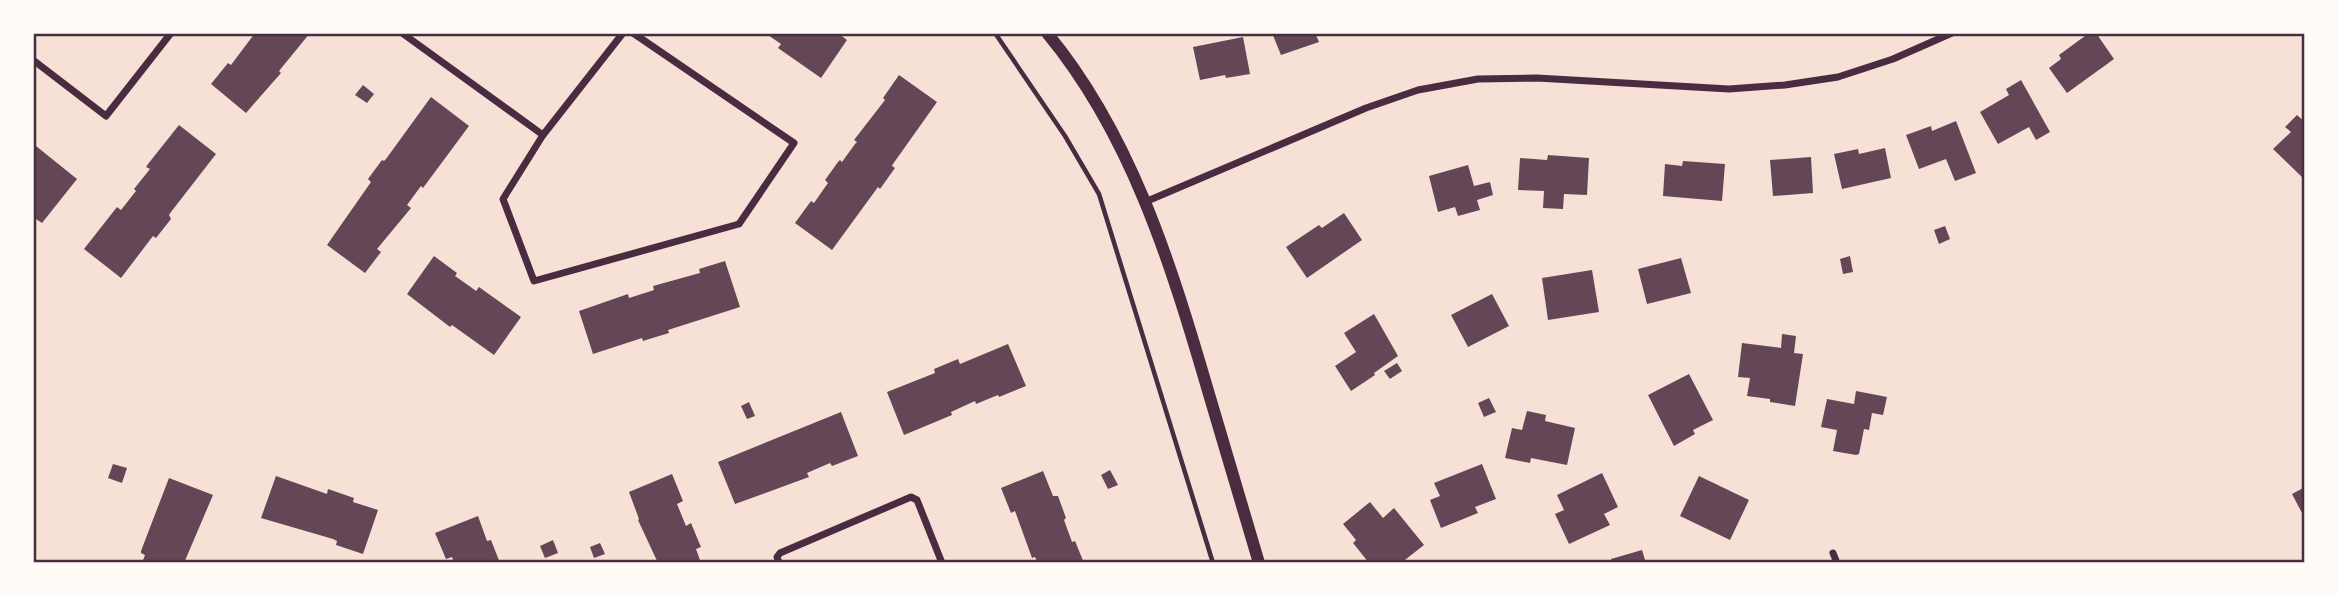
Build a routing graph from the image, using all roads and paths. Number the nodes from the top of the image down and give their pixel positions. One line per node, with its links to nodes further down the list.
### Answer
1 (170, 33): 8 (street)
2 (402, 33): 9 (street)
3 (623, 33): 9 (street)
4 (633, 33): 9 (street)
5 (995, 33): 14 (path)
6 (1046, 33): 10 (street)
7 (1952, 33): 10 (street)
8 (33, 60)
9 (543, 135)
10 (1145, 202): 15 (street)
11 (1833, 553): 16 (street)
12 (779, 563): 13 (street)
13 (942, 563)
14 (1213, 563)
15 (1259, 563)
16 (1838, 563)

